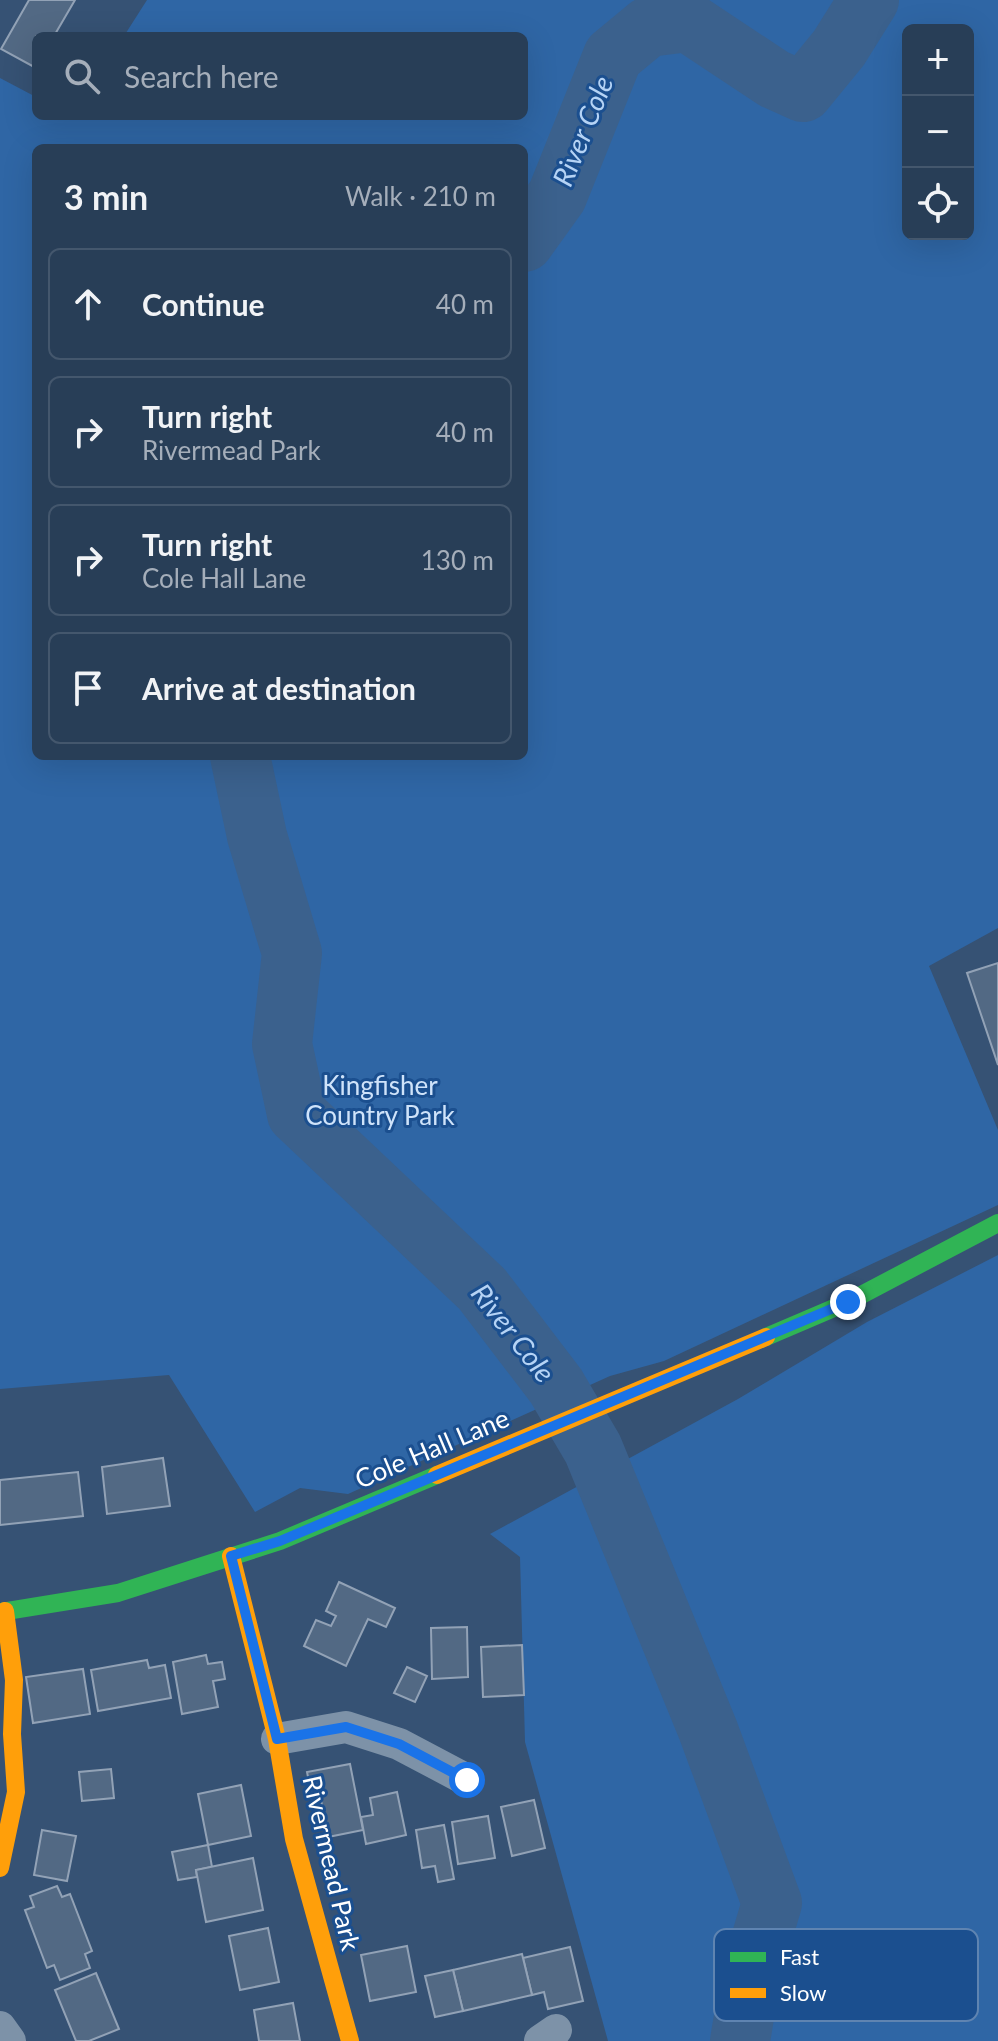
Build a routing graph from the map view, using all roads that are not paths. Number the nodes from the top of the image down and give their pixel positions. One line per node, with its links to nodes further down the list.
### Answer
1 (998, 1223): 2 (street, Cole Hall Lane)
2 (231, 1556): 3 (street, Cole Hall Lane); 4 (street, Rivermead Park)
3 (3, 1612): 6 (street)
4 (277, 1739): 5 (street); 9 (street, Rivermead Park)
5 (467, 1780)
6 (0, 1868)
7 (0, 2027): 8 (street)
8 (10, 2041)
9 (350, 2041)

